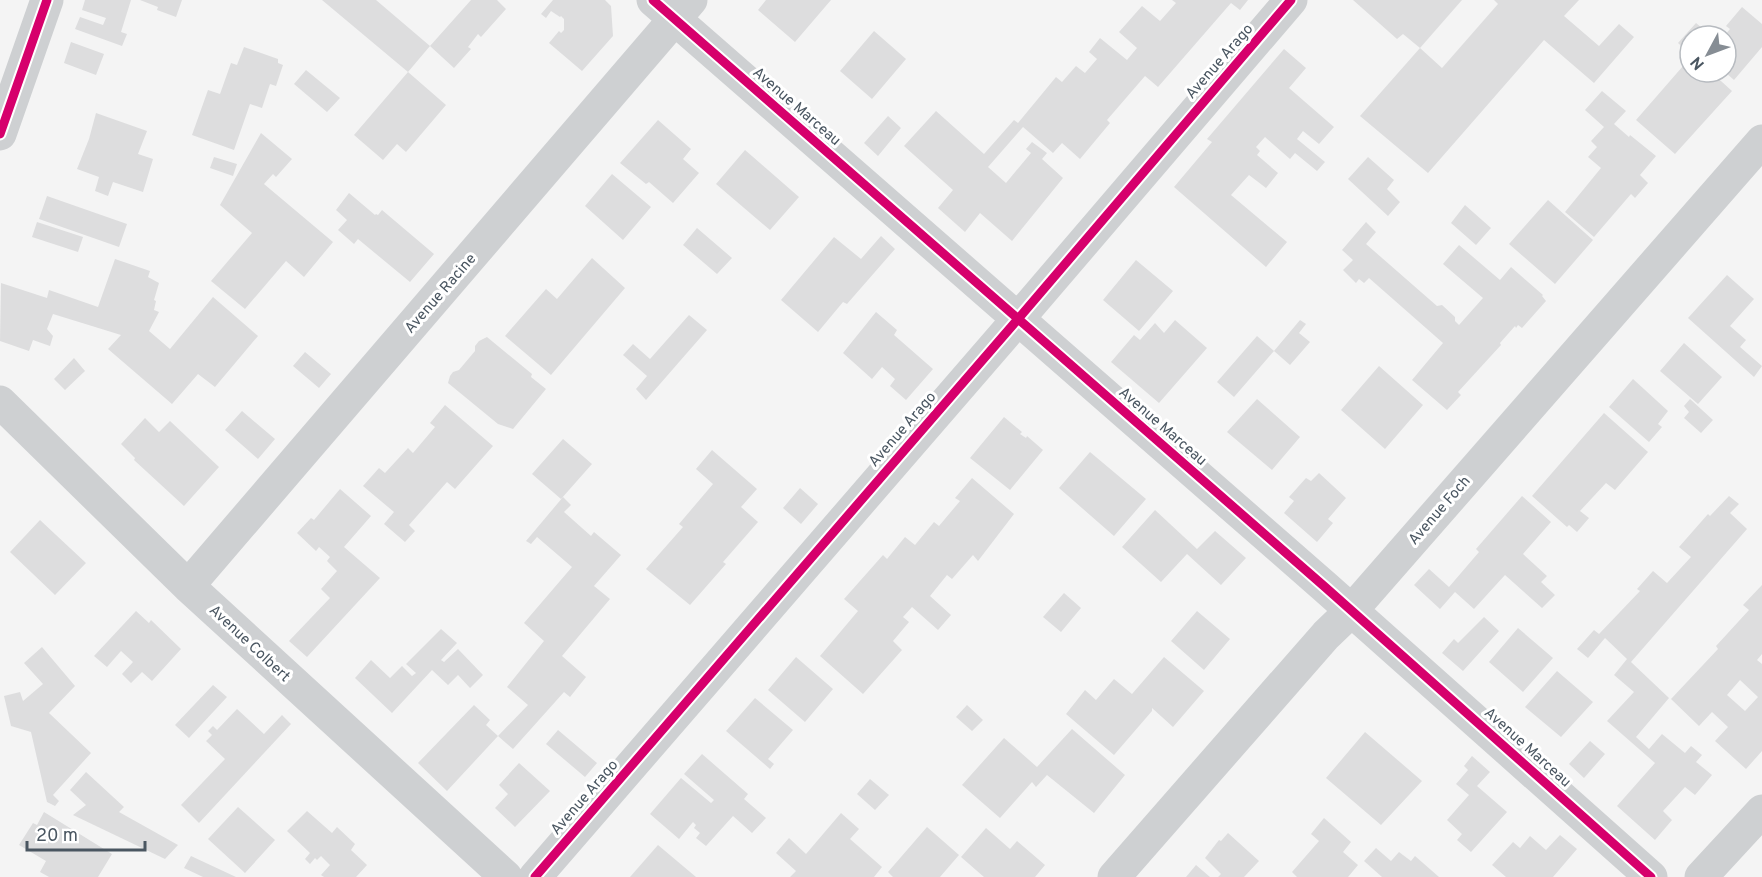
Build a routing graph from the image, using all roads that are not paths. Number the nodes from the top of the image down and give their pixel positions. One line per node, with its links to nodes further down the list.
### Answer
1 (47, 0): 4 (street)
2 (1291, 0): 6 (street, Avenue Arago)
3 (673, 6): 6 (street, Avenue Marceau); 8 (street, Avenue Racine)
4 (0, 134)
5 (1762, 141): 9 (street, Avenue Foch)
6 (1018, 319): 9 (street, Avenue Marceau); 12 (street, Avenue Arago)
7 (0, 402): 8 (street, Avenue Colbert)
8 (188, 586): 11 (street, Avenue Colbert)
9 (1352, 610): 13 (street, Avenue Foch); 14 (street, Avenue Marceau)
10 (1762, 811): 15 (street)
11 (506, 877)
12 (535, 877)
13 (1114, 877)
14 (1651, 877)
15 (1701, 877)

